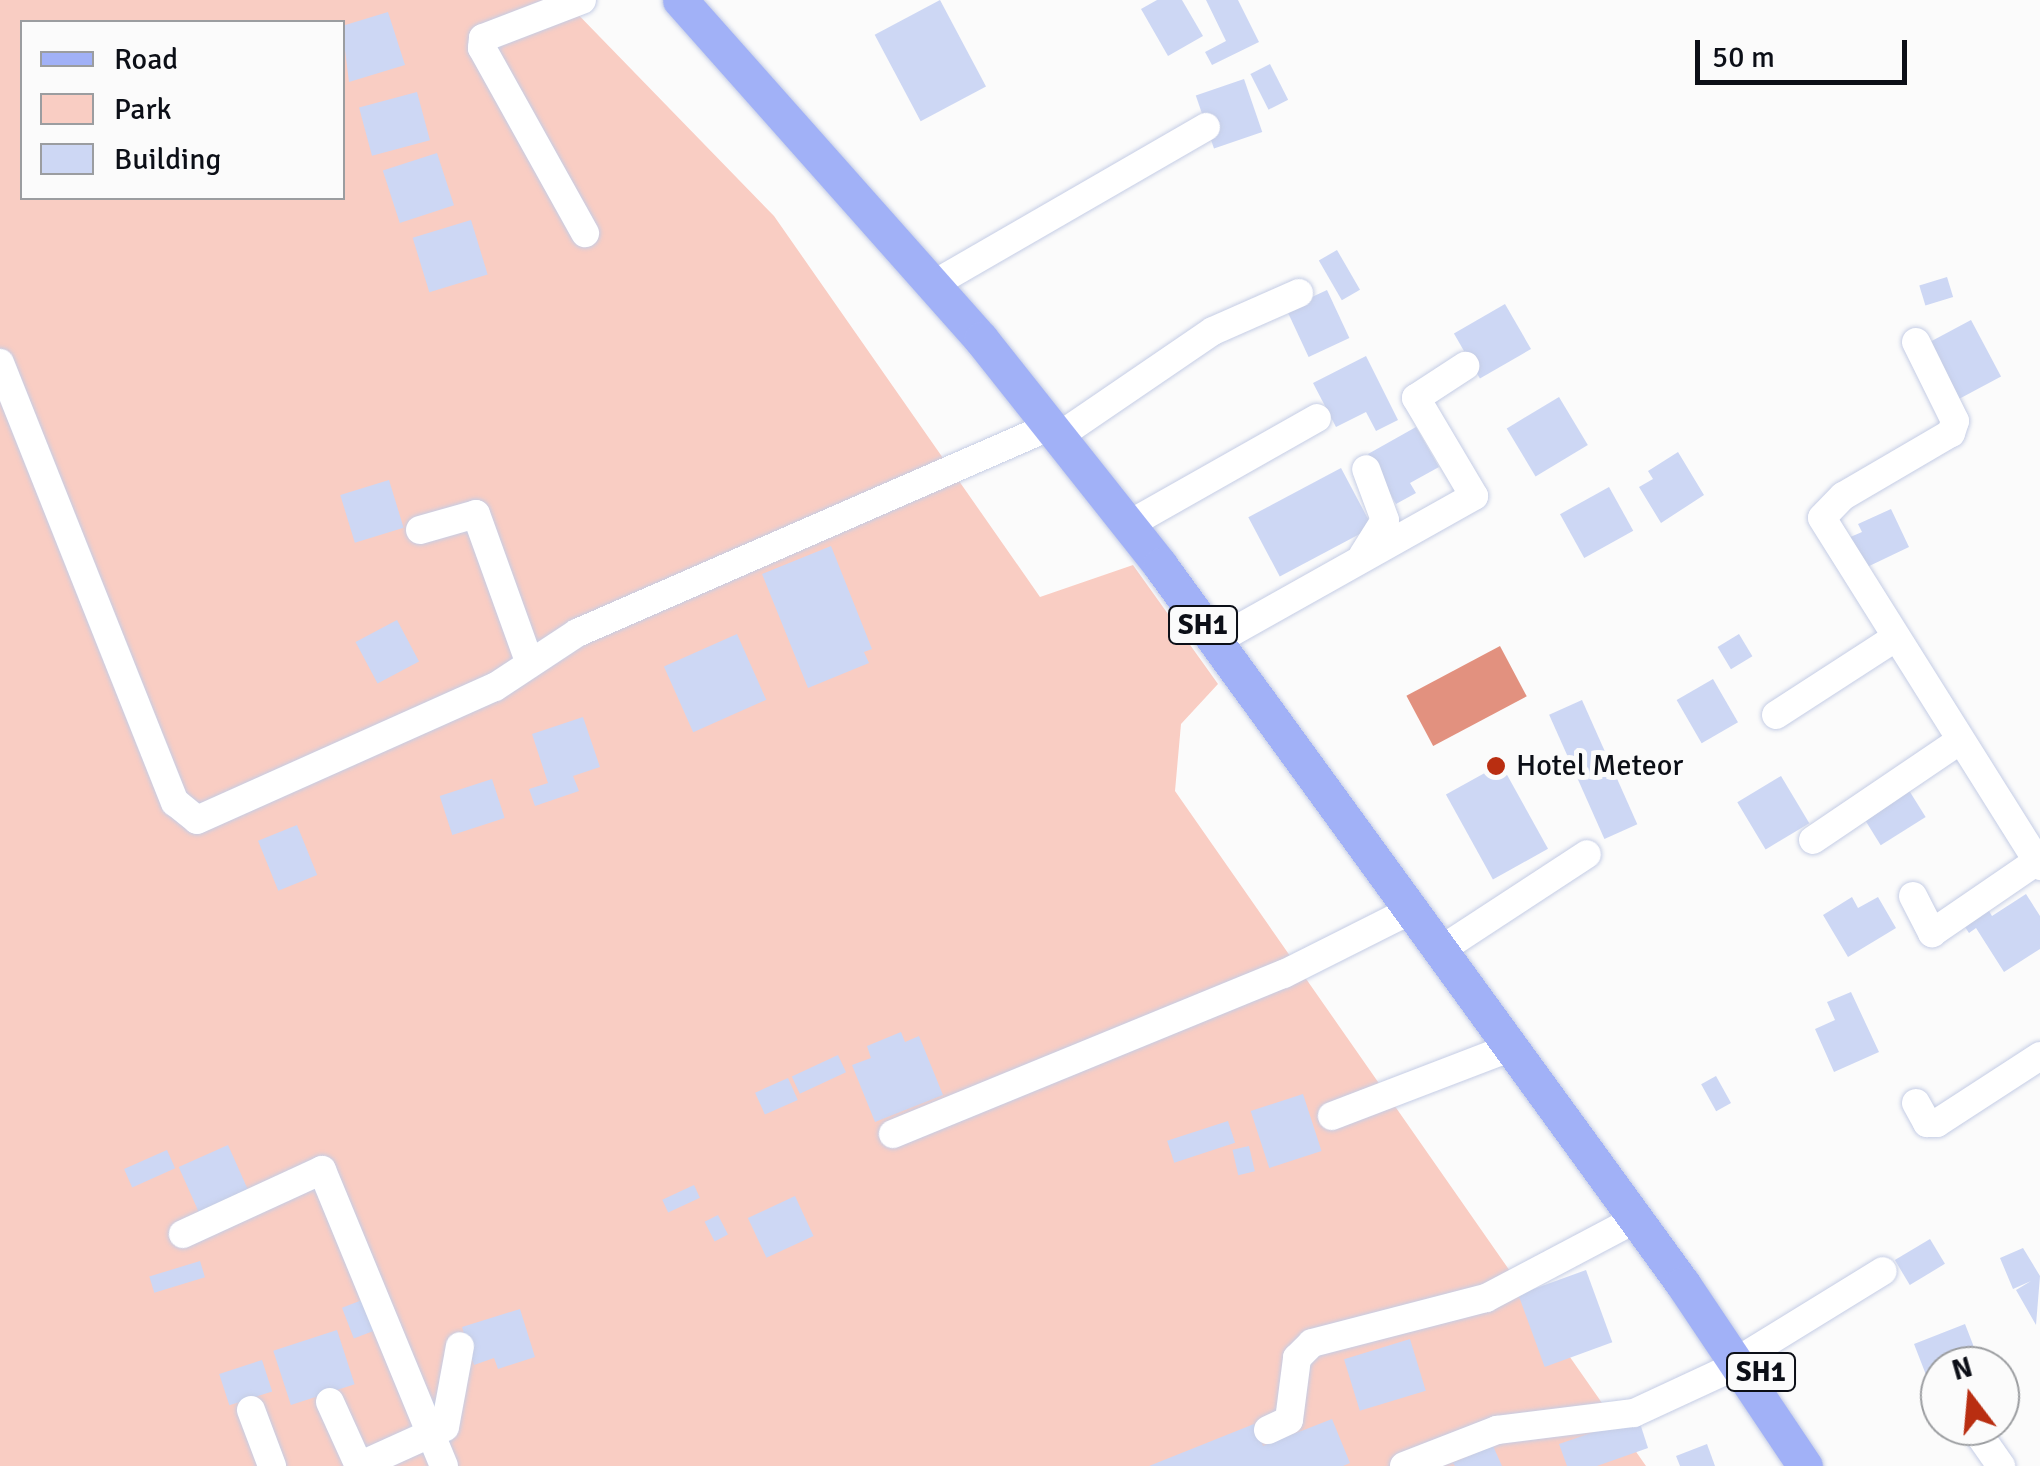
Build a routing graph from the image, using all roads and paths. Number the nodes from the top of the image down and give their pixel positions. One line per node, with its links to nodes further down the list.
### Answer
1 (582, 0): 4 (street)
2 (680, 0): 5 (main road, SH1)
3 (1206, 128): 5 (street)
4 (585, 233)
5 (934, 284): 11 (main road, SH1)
6 (1299, 293): 11 (street)
7 (1916, 342): 16 (street)
8 (0, 363): 18 (street)
9 (1465, 366): 15 (street)
10 (1318, 418): 13 (street)
11 (1055, 431): 13 (main road, SH1); 18 (street)
12 (1366, 469): 15 (street)
13 (1128, 525): 17 (main road, SH1)
14 (420, 530): 18 (street)
15 (1363, 555): 17 (street)
16 (1892, 640): 19 (street); 20 (street)
17 (1216, 642): 25 (main road, SH1)
18 (529, 661)
19 (1776, 714)
20 (1956, 743): 21 (street); 23 (street)
21 (1812, 840)
22 (1588, 854): 26 (street)
23 (2038, 864): 24 (street)
24 (1914, 896)
25 (1413, 909): 26 (main road, SH1); 31 (street)
26 (1442, 949): 27 (main road, SH1)
27 (1512, 1047): 30 (street); 32 (main road, SH1)
28 (2040, 1056): 29 (street)
29 (1916, 1103)
30 (1332, 1116)
31 (893, 1134)
32 (1636, 1219): 36 (main road, SH1); 39 (street)
33 (183, 1234): 40 (street)
34 (1883, 1272): 36 (street)
35 (460, 1346): 40 (street)
36 (1741, 1361): 44 (street); 45 (main road, SH1); 46 (main road, SH1)
37 (330, 1402): 42 (street)
38 (251, 1410): 41 (street)
39 (1268, 1430)
40 (431, 1434): 42 (street); 43 (street)
41 (272, 1466)
42 (359, 1466)
43 (444, 1466)
44 (1404, 1466)
45 (1805, 1466)
46 (1831, 1466)

